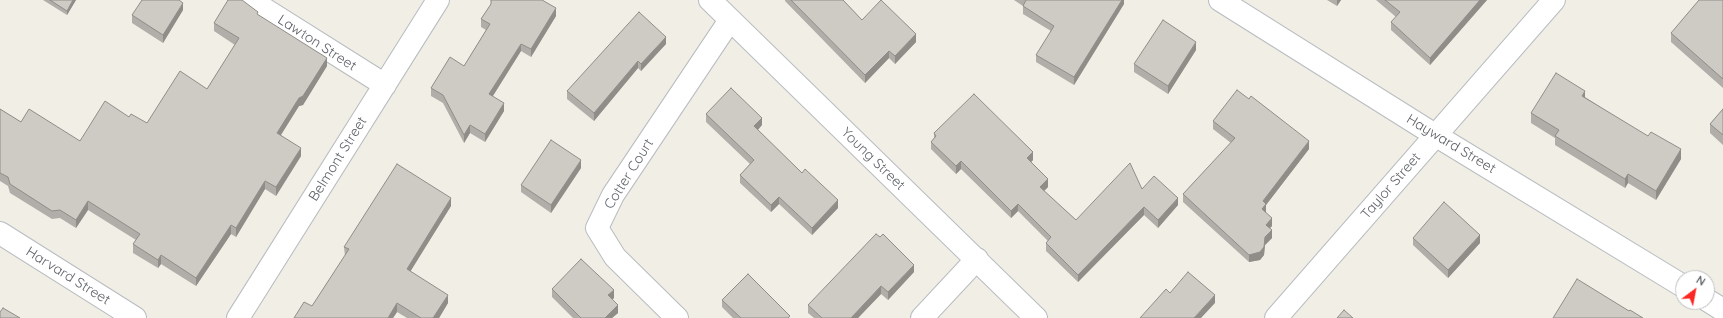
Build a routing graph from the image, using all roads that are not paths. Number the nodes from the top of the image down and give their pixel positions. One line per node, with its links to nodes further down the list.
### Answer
1 (250, 0): 7 (street, Lawton Street)
2 (438, 0): 7 (street, Belmont Street)
3 (710, 0): 6 (street, Young Street)
4 (1220, 0): 8 (street, Hayward Street)
5 (1554, 0): 8 (street, Taylor Street)
6 (730, 20): 10 (street, Young Street); 14 (street, Cotter Court)
7 (384, 85): 13 (street, Belmont Street)
8 (1435, 135): 11 (street, Hayward Street); 17 (street, Taylor Street)
9 (0, 233): 12 (street, Harvard Street)
10 (977, 260): 15 (street); 16 (street, Young Street)
11 (1675, 281)
12 (135, 318)
13 (238, 318)
14 (677, 318)
15 (922, 318)
16 (1036, 318)
17 (1276, 318)

